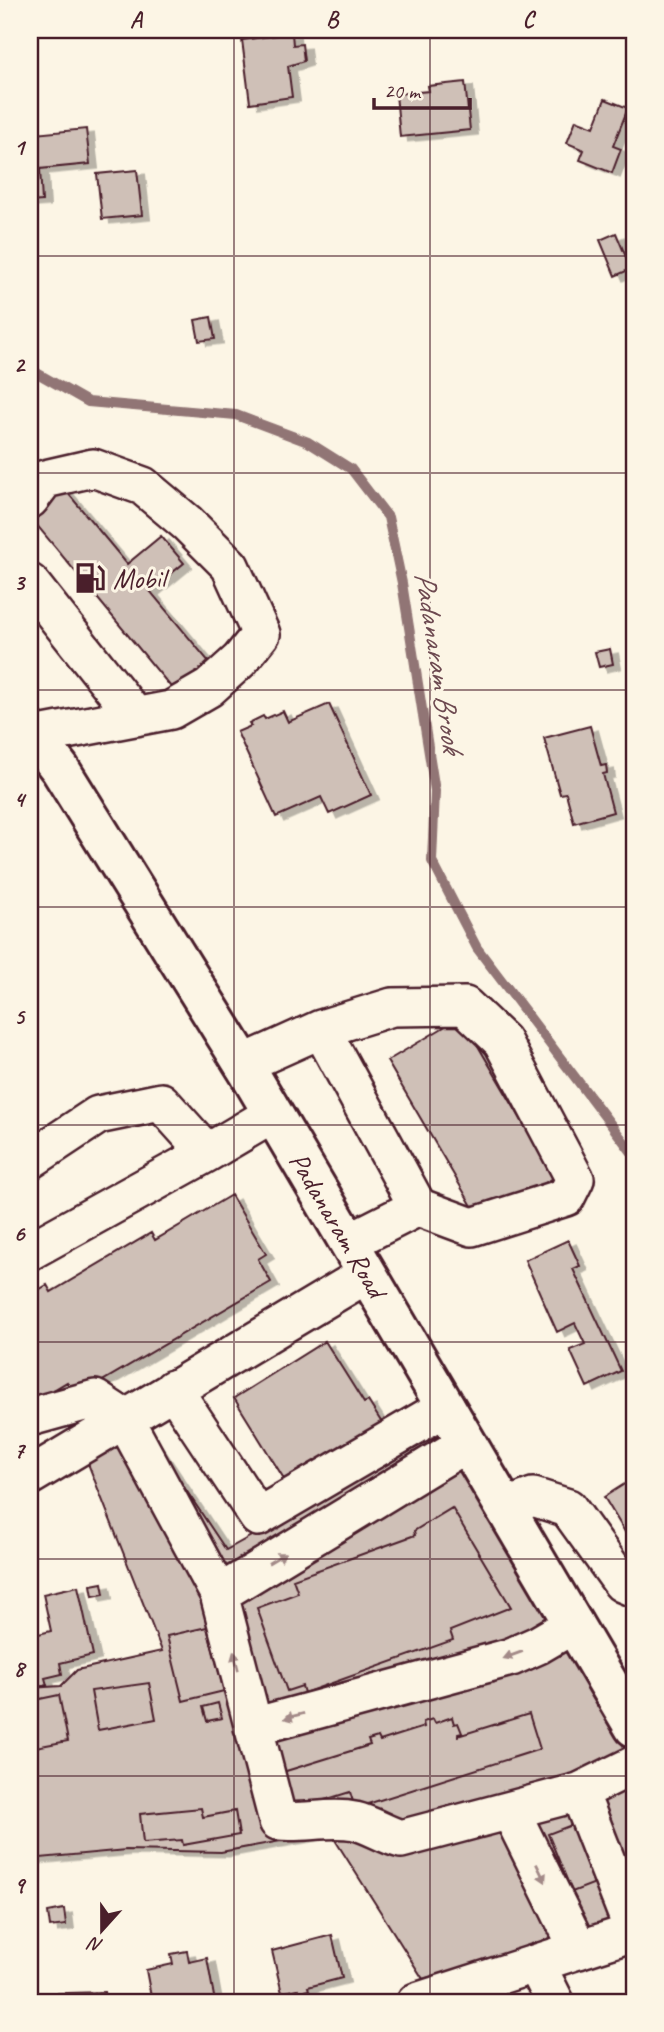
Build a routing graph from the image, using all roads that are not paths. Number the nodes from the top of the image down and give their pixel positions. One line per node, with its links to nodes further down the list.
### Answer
1 (30, 499): 3 (street)
2 (30, 583): 3 (street)
3 (136, 717): 4 (street)
4 (32, 733): 6 (main road, Padanaram Road)
5 (321, 1028): 6 (street); 10 (street); 10 (street)
6 (243, 1063): 7 (main road, Padanaram Road)
7 (273, 1114): 8 (street); 12 (main road, Padanaram Road)
8 (207, 1153): 9 (street); 11 (street)
9 (30, 1160)
10 (418, 1207): 12 (street)
11 (30, 1251)
12 (358, 1258): 13 (street); 14 (main road, Padanaram Road)
13 (173, 1389): 14 (street); 16 (street)
14 (446, 1408): 17 (main road, Padanaram Road)
15 (30, 1417): 16 (street)
16 (124, 1418): 18 (street); 21 (street)
17 (467, 1443): 19 (main road, Padanaram Road); 21 (street, one-way to 17)
18 (30, 1476)
19 (505, 1508): 20 (street); 22 (main road, Padanaram Road)
20 (634, 1588)
21 (219, 1594): 23 (street, one-way to 21)
22 (574, 1624): 23 (street, one-way to 23); 24 (main road, Padanaram Road)
23 (253, 1727): 27 (street)
24 (634, 1727)
25 (634, 1765): 26 (street)
26 (579, 1792): 27 (street); 28 (street)
27 (511, 1812): 29 (street, one-way to 29)
28 (634, 1932): 29 (street)
29 (579, 1950): 30 (street)
30 (536, 1964): 31 (street); 32 (street)
31 (416, 2002)
32 (555, 2002)

